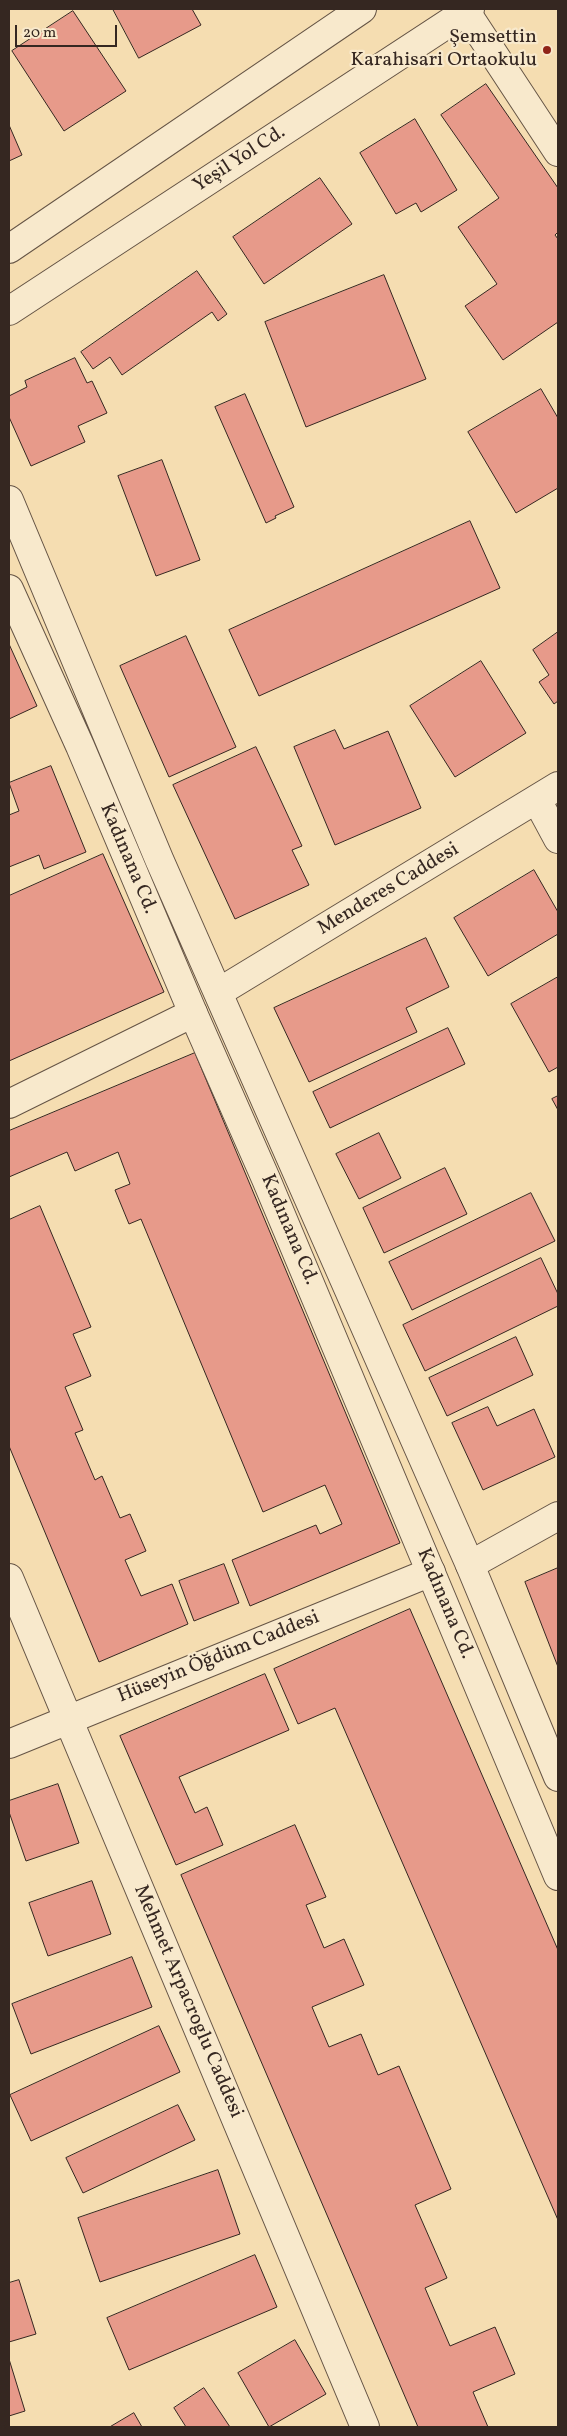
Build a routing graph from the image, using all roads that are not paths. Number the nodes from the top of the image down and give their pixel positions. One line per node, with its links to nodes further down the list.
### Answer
1 (361, 9): 4 (street)
2 (468, 10): 3 (street); 5 (street, Yeşil Yol Cd.)
3 (558, 152)
4 (9, 249)
5 (9, 311)
6 (9, 500): 10 (street, Kadınana Cd.)
7 (9, 589): 11 (street, Kadınana Cd.)
8 (548, 793): 9 (street); 10 (street, Menderes Caddesi)
9 (558, 838)
10 (218, 992): 14 (street, Kadınana Cd.)
11 (193, 1013): 12 (street); 15 (street, Kadınana Cd.)
12 (9, 1104)
13 (558, 1516): 14 (street)
14 (470, 1565): 19 (street, Kadınana Cd.)
15 (430, 1572): 17 (street, Hüseyin Öğdüm Caddesi); 20 (street, Kadınana Cd.)
16 (9, 1578): 17 (street, Mehmet Arpacroglu Caddesi)
17 (68, 1719): 18 (street, Hüseyin Öğdüm Caddesi); 21 (street, Mehmet Arpacroglu Caddesi)
18 (9, 1744)
19 (558, 1777)
20 (558, 1876)
21 (364, 2427)

